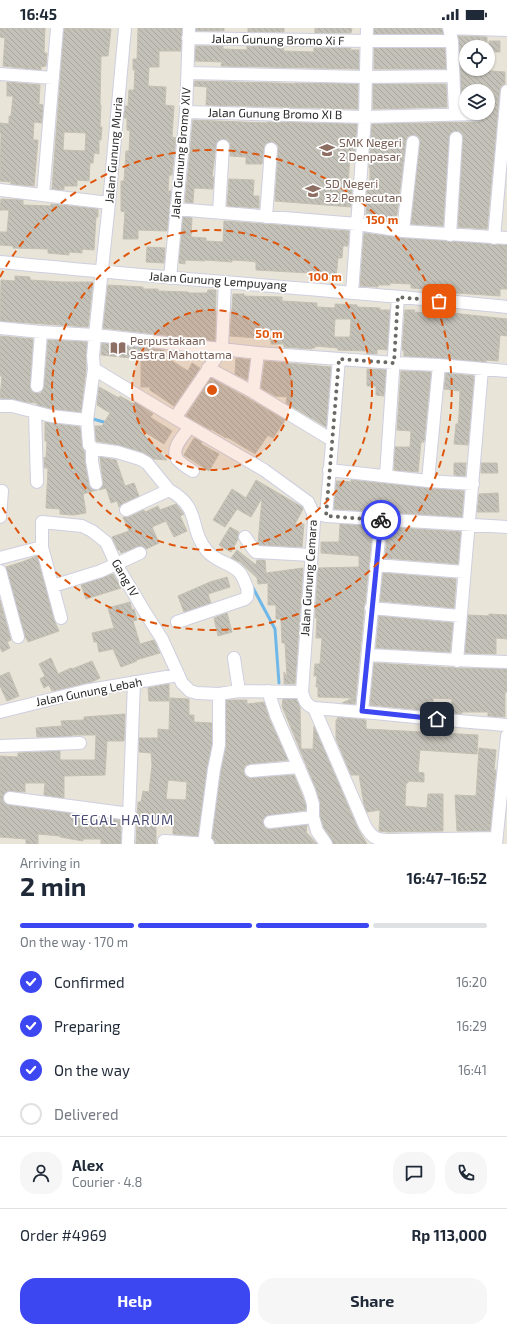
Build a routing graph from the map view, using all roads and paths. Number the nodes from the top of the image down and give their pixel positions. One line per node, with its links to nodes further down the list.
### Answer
1 (57, 28): 13 (street)
2 (125, 28): 25 (street, Jalan Gunung Muria)
3 (367, 28): 7 (street)
4 (449, 28): 5 (street); 8 (street)
5 (507, 30)
6 (189, 33): 7 (street, Jalan Gunung Bromo Xi F); 9 (street, Jalan Gunung Bromo XIV)
7 (367, 41): 8 (street, Jalan Gunung Bromo Xi F); 12 (street)
8 (452, 41): 11 (street)
9 (188, 73): 12 (street); 15 (street, Jalan Gunung Bromo XIV)
10 (0, 74): 13 (street)
11 (453, 76): 12 (street); 16 (street)
12 (366, 77): 18 (street)
13 (52, 78): 24 (street)
14 (507, 91): 32 (street)
15 (186, 112): 18 (street, Jalan Gunung Bromo XI B); 26 (street, Jalan Gunung Bromo XIV)
16 (455, 114): 17 (street, Jalan Gunung Bromo XI B); 18 (street, Jalan Gunung Bromo XI B)
17 (459, 114)
18 (365, 117): 29 (street)
19 (456, 138): 31 (street)
20 (413, 142): 30 (street)
21 (223, 146): 27 (street)
22 (270, 148): 28 (street)
23 (0, 190): 24 (street)
24 (42, 195): 25 (street)
25 (109, 203): 35 (street, Jalan Gunung Muria)
26 (176, 209): 27 (street); 36 (street, Jalan Gunung Bromo XIV)
27 (219, 212): 28 (street)
28 (266, 216): 29 (street)
29 (357, 224): 30 (street); 38 (street)
30 (403, 231): 31 (street)
31 (450, 235): 32 (street)
32 (494, 238): 33 (street)
33 (507, 238)
34 (0, 262): 35 (street, Jalan Gunung Lempuyang)
35 (101, 272): 36 (street, Jalan Gunung Lempuyang); 43 (street)
36 (170, 278): 37 (street, Jalan Gunung Lempuyang)
37 (225, 282): 38 (street, Jalan Gunung Lempuyang); 44 (street)
38 (352, 293): 39 (street, Jalan Gunung Lempuyang)
39 (398, 297): 40 (street, Jalan Gunung Lempuyang); 47 (street)
40 (507, 307)
41 (0, 328): 42 (street)
42 (41, 332): 43 (street); 53 (street)
43 (95, 335): 44 (street); 50 (street)
44 (222, 349): 45 (street); 49 (street)
45 (258, 353): 46 (street); 54 (street)
46 (339, 359): 47 (street); 60 (street)
47 (394, 363): 48 (street); 64 (street)
48 (439, 365): 51 (street); 65 (street)
49 (208, 368): 54 (street); 57 (street)
50 (94, 369): 57 (street, Jalan Gunung Cemara); 58 (street)
51 (482, 369): 52 (street); 68 (street)
52 (507, 370)
53 (37, 386)
54 (253, 392): 60 (street)
55 (0, 406): 56 (street)
56 (35, 412): 58 (street); 66 (street)
57 (175, 418): 59 (street, Jalan Gunung Cemara)
58 (87, 420): 61 (street)
59 (190, 427): 63 (street); 72 (street, Jalan Gunung Cemara)
60 (332, 440): 62 (street)
61 (92, 447): 67 (street); 69 (street)
62 (329, 470): 64 (street); 73 (street)
63 (193, 471)
64 (386, 475): 65 (street)
65 (428, 481): 68 (street)
66 (37, 482)
67 (96, 483)
68 (472, 484): 76 (street)
69 (169, 490): 71 (street); 91 (street)
70 (2, 491): 74 (street)
71 (126, 510)
72 (313, 513): 73 (street); 81 (street, Jalan Gunung Cemara)
73 (326, 516): 75 (street)
74 (0, 517)
75 (381, 519): 76 (street); 84 (street)
76 (469, 525): 77 (street); 86 (street)
77 (507, 526)
78 (245, 537): 81 (street)
79 (42, 547): 82 (street); 83 (street, Gang IV); 87 (street)
80 (140, 553): 83 (street)
81 (311, 555): 101 (street, Jalan Gunung Cemara)
82 (0, 558)
83 (116, 564): 87 (street); 97 (street, Gang IV)
84 (376, 565): 86 (street); 88 (street)
85 (0, 571): 92 (street)
86 (464, 572): 89 (street)
87 (52, 586): 90 (street)
88 (371, 608): 89 (street); 93 (street)
89 (460, 616): 95 (street)
90 (61, 618)
91 (177, 622)
92 (18, 637)
93 (368, 655): 95 (street); 104 (street)
94 (234, 658): 99 (street)
95 (456, 661): 96 (street)
96 (507, 662)
97 (178, 675): 98 (street, Jalan Gunung Lebah); 102 (street, Gang IV)
98 (134, 682): 105 (street, Jalan Gunung Lebah); 114 (street)
99 (239, 691): 100 (street, Gang IV); 102 (street, Gang IV)
100 (275, 691): 101 (street, Gang IV); 110 (street)
101 (302, 692): 103 (street)
102 (219, 694): 120 (street)
103 (314, 708): 104 (street); 118 (street)
104 (362, 711): 106 (street)
105 (0, 712)
106 (507, 725)
107 (507, 736): 112 (street)
108 (80, 743): 109 (street)
109 (0, 746)
110 (299, 767): 111 (street); 115 (street)
111 (251, 771)
112 (504, 784): 118 (street)
113 (10, 798): 114 (street)
114 (130, 814): 119 (street)
115 (313, 817): 116 (street); 122 (street)
116 (270, 822)
117 (164, 841): 120 (street)
118 (496, 841)
119 (128, 844)
120 (204, 844): 121 (street)
121 (208, 844)
122 (326, 844)

